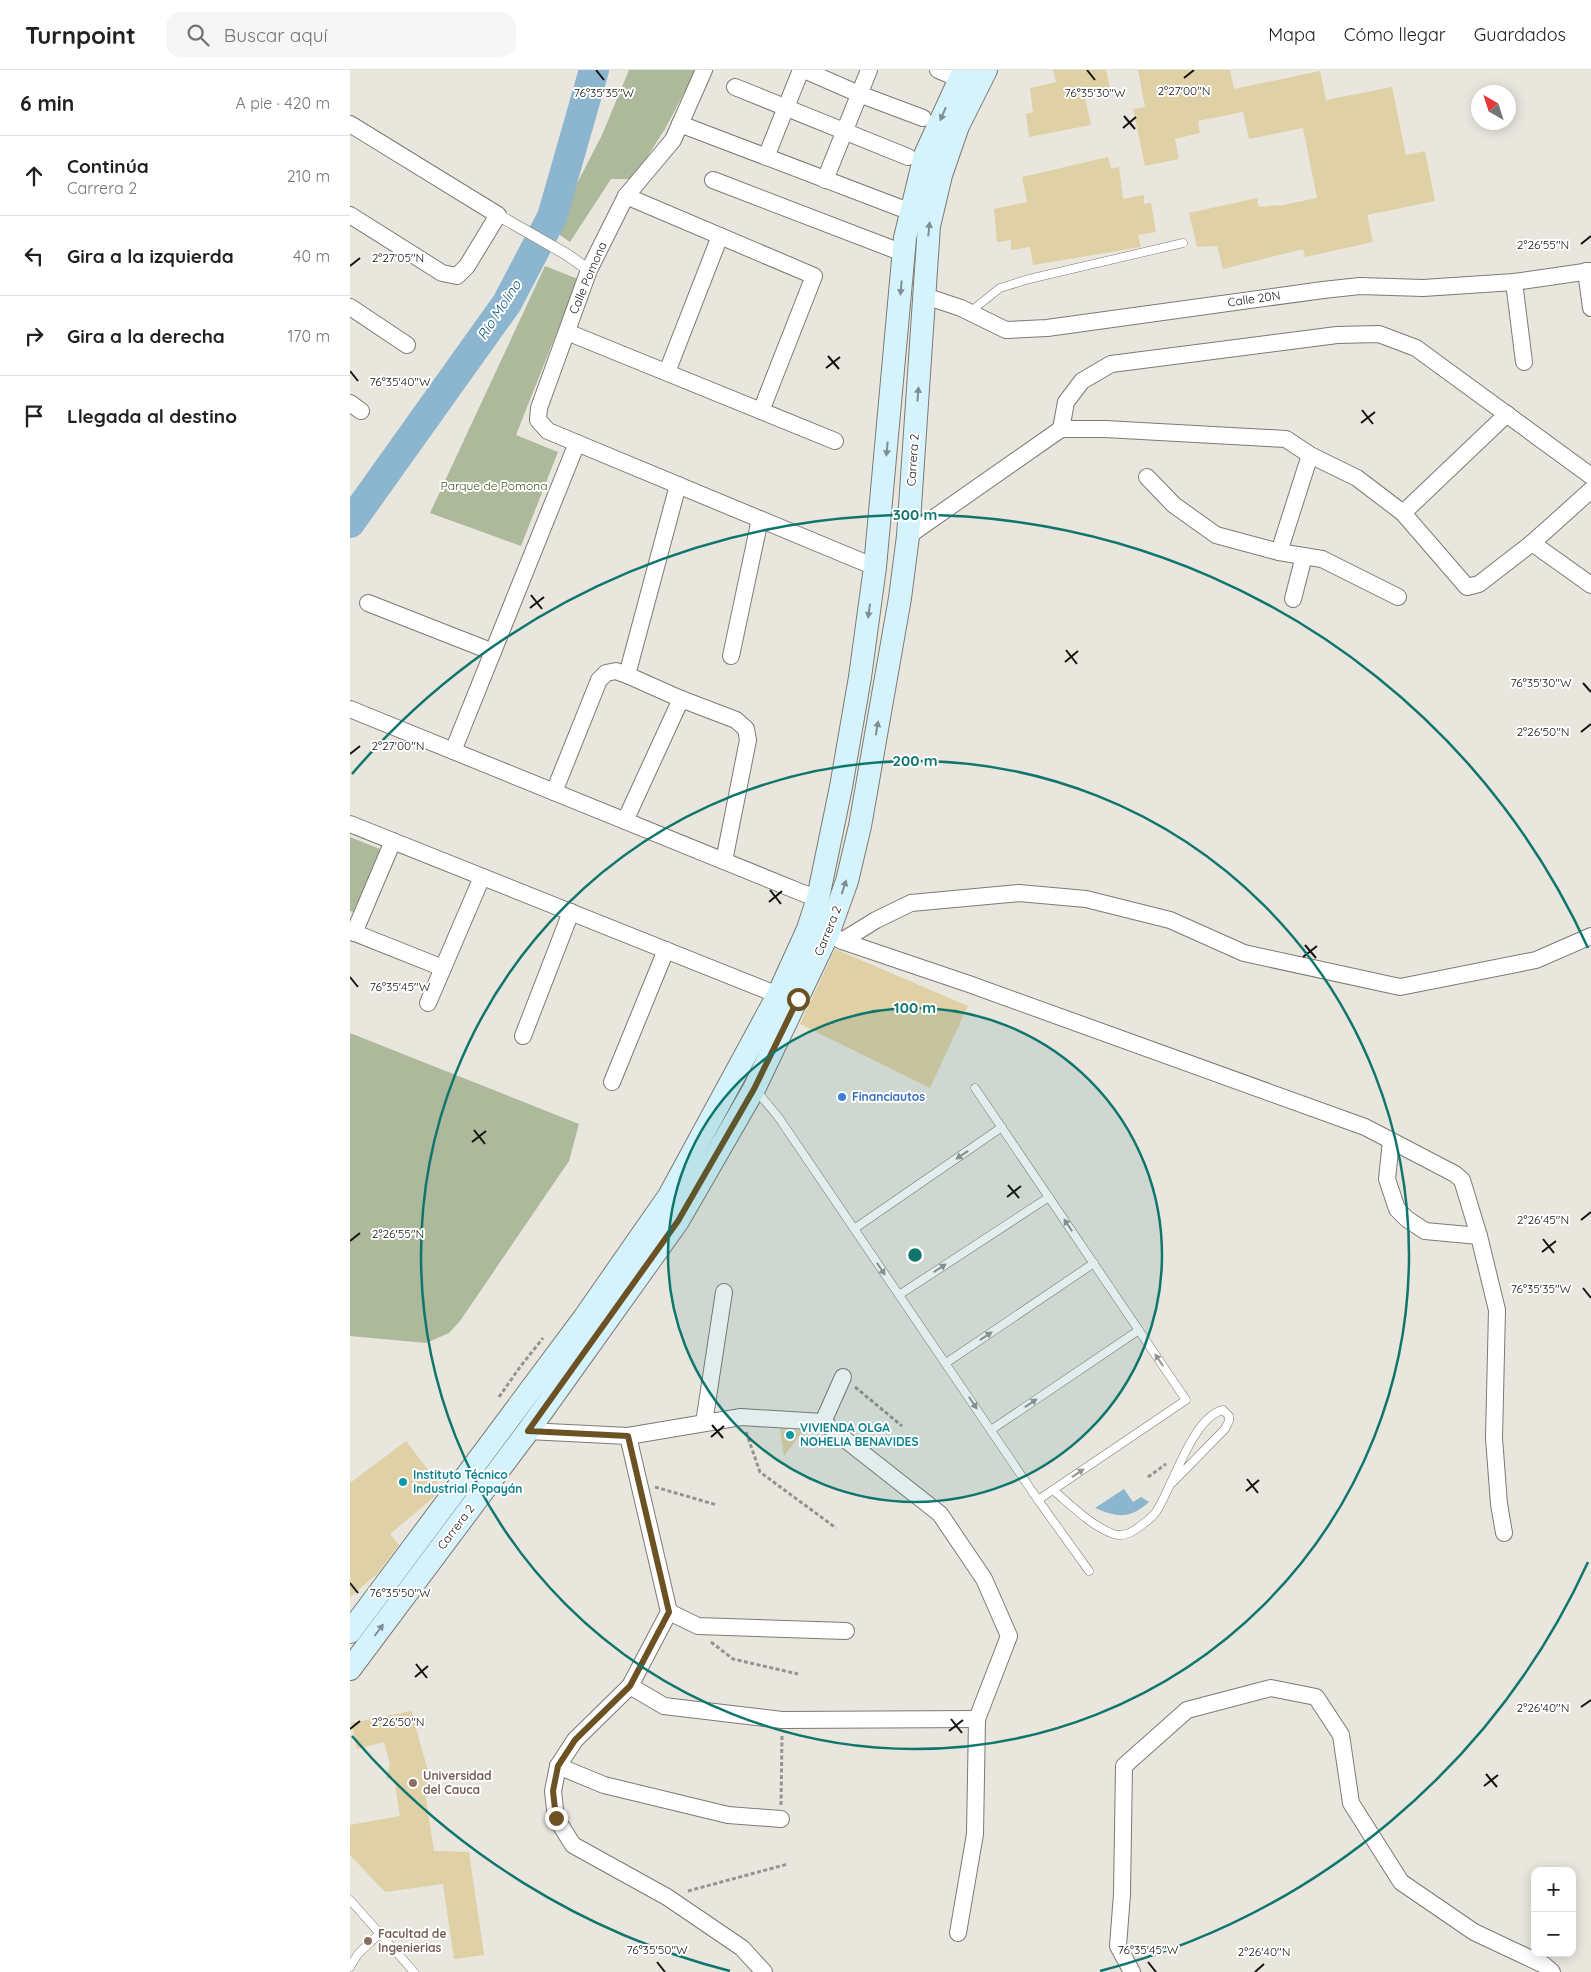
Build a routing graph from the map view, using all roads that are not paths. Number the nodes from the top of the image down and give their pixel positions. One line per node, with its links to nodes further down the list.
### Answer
1 (704, 70): 12 (street, Calle Pomona)
2 (803, 70): 8 (street); 9 (street)
3 (869, 70): 8 (street)
4 (938, 70): 6 (street)
5 (986, 70): 28 (main road, Carrera 2, one-way to 5)
6 (962, 74): 19 (main road, Carrera 2, one-way to 19)
7 (735, 87): 9 (street)
8 (859, 94): 10 (street); 13 (street)
9 (786, 108): 13 (street); 14 (street)
10 (923, 118)
11 (350, 124): 21 (street)
12 (680, 124): 14 (street); 18 (street, Calle Pomona)
13 (845, 131): 15 (street); 17 (street)
14 (766, 157): 17 (street)
15 (908, 157)
16 (713, 180): 24 (street)
17 (825, 180): 19 (street)
18 (626, 196): 22 (street); 25 (street, Calle Pomona)
19 (911, 212): 24 (main road, Carrera 2)
20 (350, 215): 21 (street)
21 (498, 215): 25 (street)
22 (720, 236): 35 (street); 36 (street)
23 (1183, 243): 31 (lane)
24 (903, 254): 52 (main road, Carrera 2, one-way to 52)
25 (589, 270): 32 (street, Calle Pomona)
26 (1589, 271): 27 (street, Calle 20N); 30 (street)
27 (1514, 282): 31 (street, Calle 20N); 34 (street)
28 (925, 296): 31 (street, Calle 20N); 48 (main road, Carrera 2, one-way to 28)
29 (350, 307): 33 (street)
30 (1591, 308)
31 (970, 312)
32 (566, 332): 35 (street); 40 (street, Calle Pomona)
33 (406, 345)
34 (1524, 362)
35 (667, 372): 36 (street)
36 (761, 411): 39 (street)
37 (1507, 414): 38 (street); 42 (street); 46 (street)
38 (1061, 429): 41 (street); 48 (street)
39 (835, 441)
40 (577, 442): 44 (street, Calle Pomona); 57 (street)
41 (1310, 455): 46 (street); 50 (street)
42 (1591, 476)
43 (1147, 477): 50 (street)
44 (678, 485): 47 (street, Calle Pomona); 59 (street)
45 (1591, 490): 49 (street)
46 (1403, 512): 49 (street)
47 (760, 519): 52 (street, Calle Pomona); 58 (street)
48 (908, 536): 73 (main road, Carrera 2, one-way to 48)
49 (1532, 543): 53 (street)
50 (1279, 552): 51 (street)
51 (1304, 556): 54 (street); 55 (street)
52 (875, 567): 69 (main road, Carrera 2, one-way to 69)
53 (1591, 585)
54 (1398, 597)
55 (1293, 599)
56 (368, 603): 57 (street)
57 (493, 652): 62 (street)
58 (731, 656)
59 (627, 675): 60 (street); 63 (street)
60 (681, 699): 64 (street); 67 (street)
61 (350, 709): 62 (street)
62 (453, 751): 63 (street)
63 (554, 792): 64 (street)
64 (625, 821): 67 (street)
65 (350, 824): 66 (street)
66 (393, 841): 68 (street); 71 (street)
67 (724, 861): 69 (street)
68 (482, 876): 70 (street); 75 (street)
69 (818, 898): 76 (main road, Carrera 2)
70 (570, 912): 74 (street); 78 (street)
71 (352, 932): 75 (street)
72 (1591, 936): 73 (street)
73 (835, 938): 81 (main road, Carrera 2); 83 (street)
74 (666, 950): 76 (street); 79 (street)
75 (442, 968): 77 (street)
76 (778, 995): 105 (main road, Carrera 2)
77 (428, 1003)
78 (524, 1036)
79 (612, 1082)
80 (975, 1088): 82 (lane)
81 (754, 1089): 85 (lane); 96 (main road, Carrera 2)
82 (1002, 1128): 84 (lane); 85 (lane, one-way to 85)
83 (1391, 1141): 86 (street); 86 (street)
84 (1049, 1197): 87 (lane, one-way to 84); 89 (lane, one-way to 84)
85 (854, 1228): 89 (lane, one-way to 89)
86 (1479, 1236): 101 (street)
87 (1094, 1263): 90 (lane); 91 (lane, one-way to 87)
88 (724, 1292): 94 (street)
89 (899, 1295): 91 (lane)
90 (1139, 1330): 95 (lane, one-way to 90); 99 (lane, one-way to 90)
91 (946, 1363): 95 (lane, one-way to 95)
92 (843, 1377): 93 (street)
93 (823, 1422): 94 (street); 108 (street)
94 (704, 1423): 97 (street)
95 (991, 1430): 100 (lane)
96 (528, 1431): 97 (street); 106 (main road, Carrera 2, one-way to 96)
97 (628, 1436): 103 (street)
98 (1172, 1483): 98 (lane); 99 (lane)
99 (1053, 1490): 100 (lane)
100 (1038, 1500): 102 (lane)
101 (1504, 1533)
102 (1089, 1571)
103 (669, 1612): 104 (street); 107 (street)
104 (846, 1631)
105 (350, 1632)
106 (350, 1669)
107 (630, 1686): 108 (street); 109 (street)
108 (977, 1719): 113 (street)
109 (558, 1766): 110 (street); 116 (street)
110 (781, 1820)
111 (350, 1900): 112 (lane)
112 (380, 1933): 114 (lane); 115 (lane)
113 (958, 1933)
114 (350, 1968)
115 (413, 1971)
116 (764, 1972)
117 (1132, 1972): 118 (street)
118 (1552, 1972)

